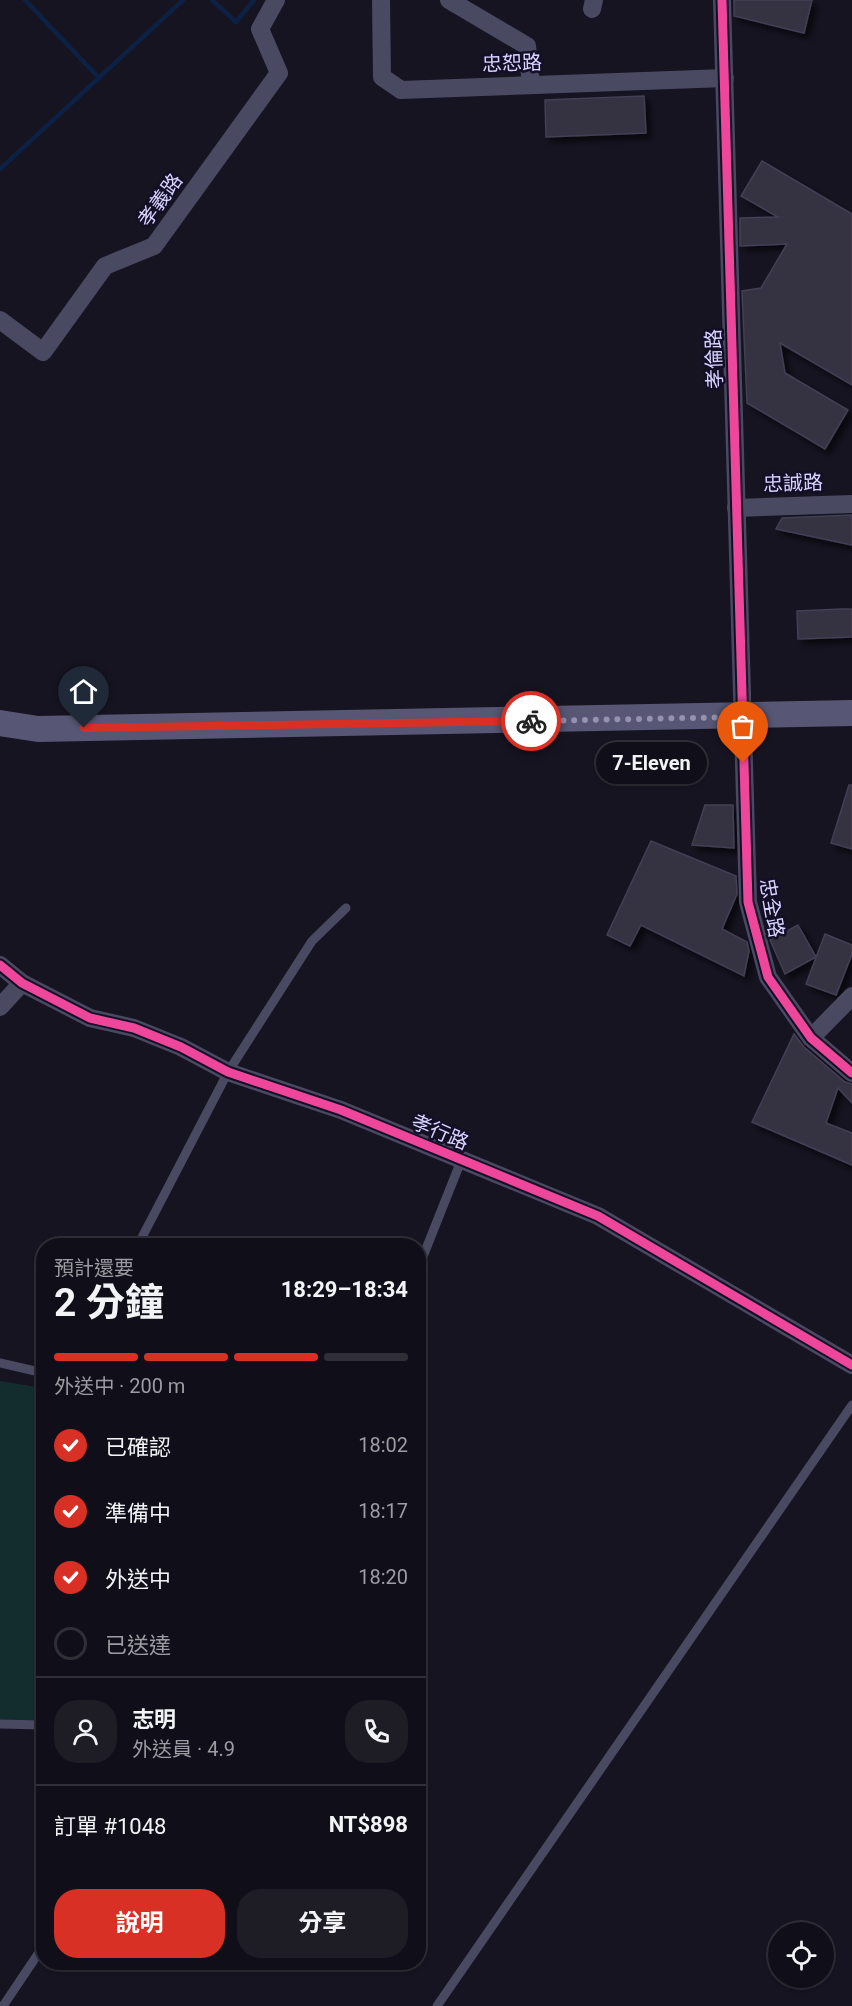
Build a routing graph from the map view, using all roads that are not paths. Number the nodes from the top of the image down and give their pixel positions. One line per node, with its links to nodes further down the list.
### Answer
1 (276, 0): 7 (street, 孝義路)
2 (381, 0): 6 (street, 忠恕路)
3 (449, 0): 6 (street)
4 (722, 0): 5 (street, 孝倫路)
5 (724, 78): 6 (street, 忠恕路); 9 (street, 孝倫路)
6 (531, 85)
7 (0, 320)
8 (852, 504): 9 (street, 忠誠路)
9 (736, 508): 11 (street, 孝倫路)
10 (852, 713): 11 (street)
11 (741, 717): 12 (street); 18 (street, 忠全路)
12 (0, 723)
13 (346, 908): 19 (lane)
14 (0, 965): 15 (street, 孝行路)
15 (22, 982): 17 (street); 19 (street, 孝行路)
16 (852, 996): 18 (street)
17 (0, 1007)
18 (811, 1038): 20 (street, 忠全路)
19 (228, 1072): 21 (street, 孝行路); 22 (lane)
20 (852, 1073)
21 (461, 1161): 23 (lane); 25 (street, 孝行路)
22 (142, 1238)
23 (426, 1249)
24 (0, 1363): 26 (lane)
25 (852, 1365)
26 (36, 1371)
27 (852, 1405): 32 (lane)
28 (0, 1724): 29 (lane)
29 (36, 1725)
30 (36, 1957): 31 (lane)
31 (3, 2006)
32 (437, 2006)

